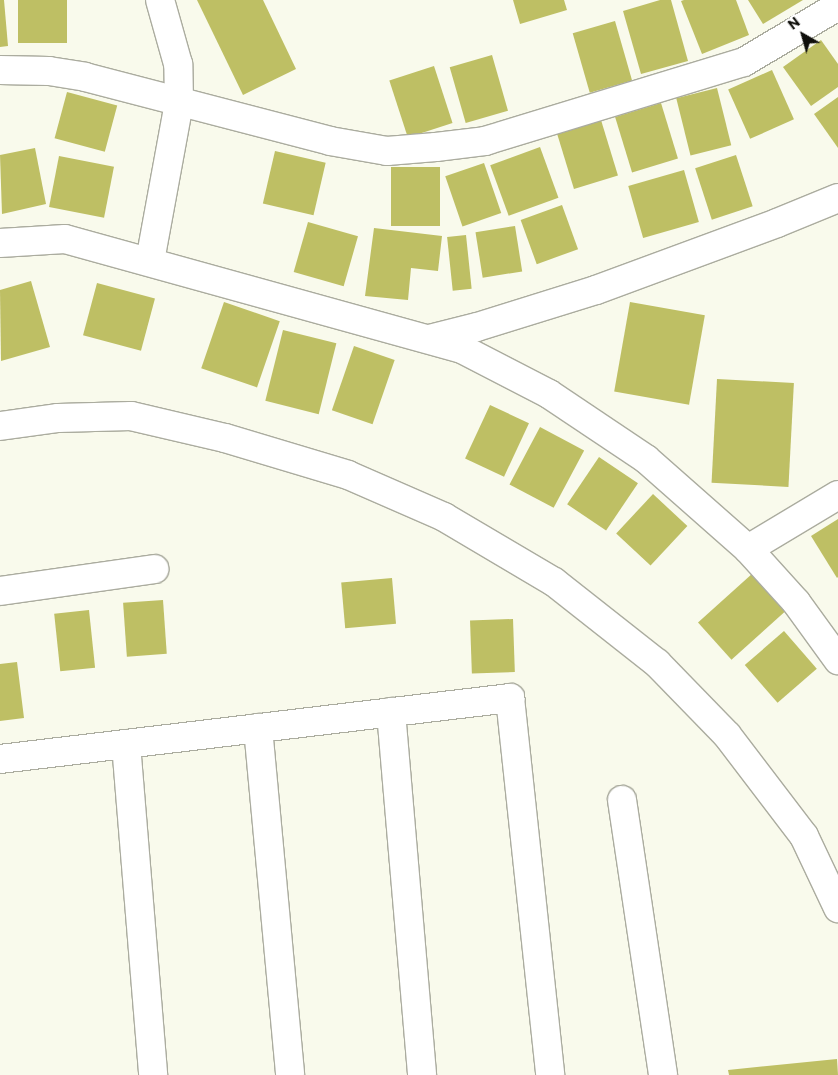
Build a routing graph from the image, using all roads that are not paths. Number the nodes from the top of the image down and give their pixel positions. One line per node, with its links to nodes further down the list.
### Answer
1 (160, 0): 4 (street)
2 (838, 6): 4 (street)
3 (0, 70): 4 (street)
4 (179, 102): 7 (street)
5 (836, 203): 8 (street)
6 (0, 243): 7 (street)
7 (150, 262): 8 (street)
8 (428, 339): 11 (street)
9 (0, 426): 20 (street)
10 (838, 494): 11 (street)
11 (748, 549): 14 (street)
12 (154, 569): 13 (street)
13 (0, 591)
14 (838, 660)
15 (391, 712): 16 (street); 23 (street); 24 (street)
16 (258, 728): 17 (street); 22 (street)
17 (126, 744): 18 (street); 21 (street)
18 (0, 759)
19 (622, 800): 25 (street)
20 (838, 908)
21 (154, 1075)
22 (290, 1075)
23 (422, 1075)
24 (550, 1075)
25 (664, 1075)

